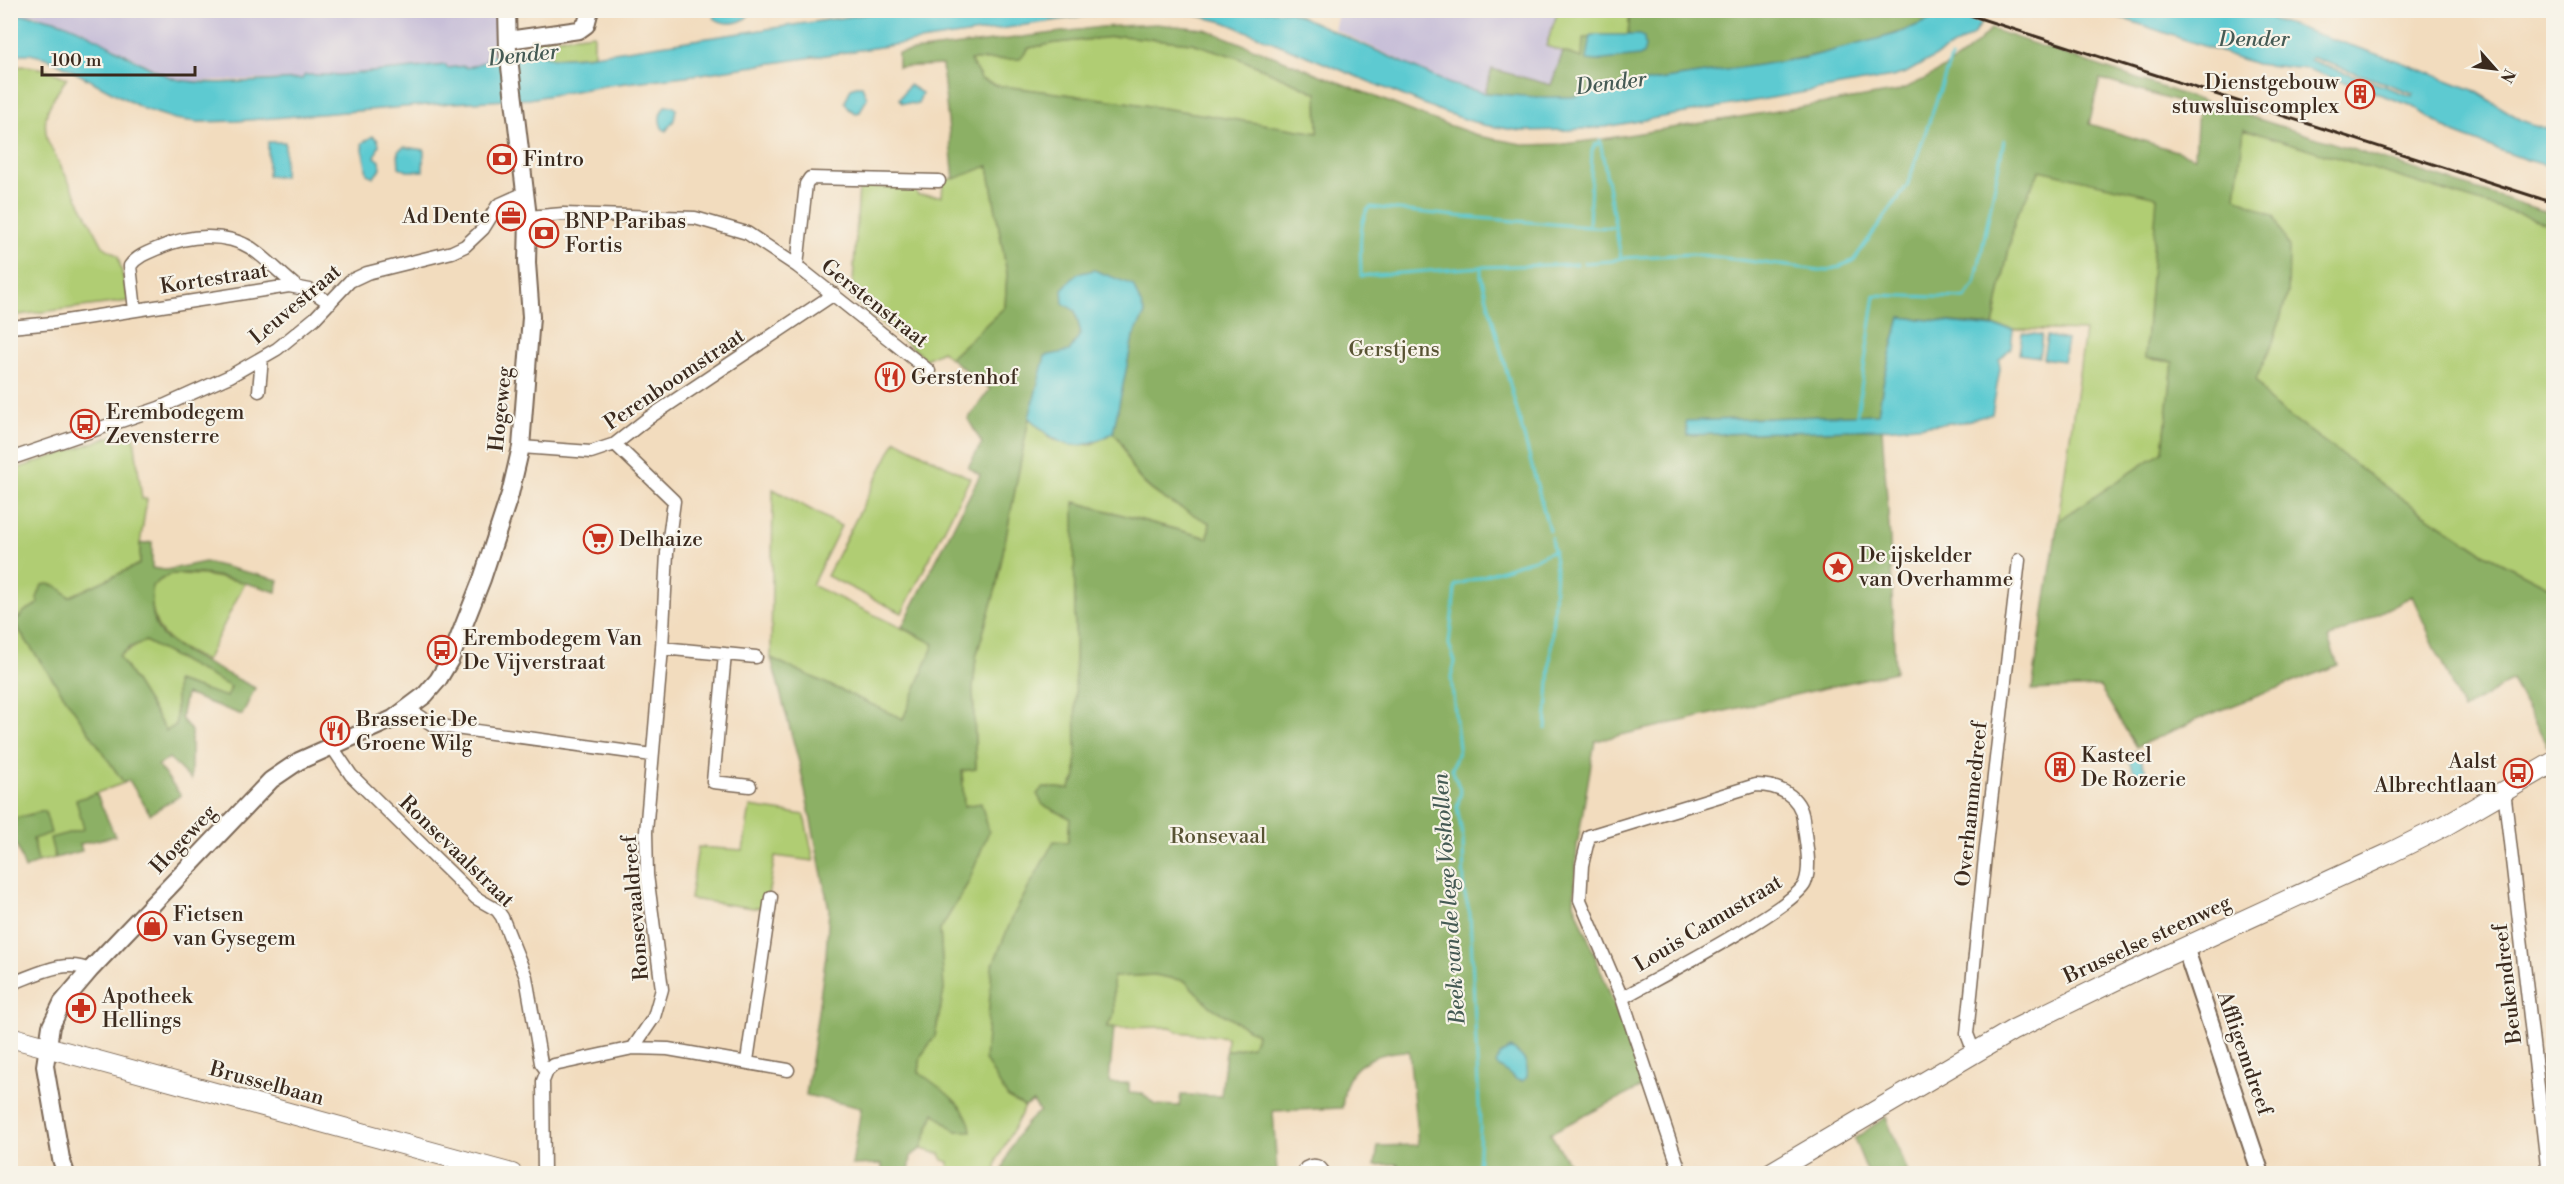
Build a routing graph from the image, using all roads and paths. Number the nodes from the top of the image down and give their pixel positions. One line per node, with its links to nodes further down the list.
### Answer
1 (507, 10): 3 (street, Hogeweg)
2 (588, 18): 3 (street)
3 (508, 45): 5 (street, Hogeweg)
4 (939, 181): 7 (street, Gerstenstraat)
5 (525, 193): 6 (street, Hogeweg); 10 (street, Leuvestraat)
6 (528, 217): 7 (street, Gerstenstraat); 17 (street, Hogeweg)
7 (796, 266): 9 (street, Gerstenstraat)
8 (298, 288): 10 (street, Kortestraat); 11 (street, Kortestraat); 11 (street, Kortestraat)
9 (834, 294): 14 (street, Gerstenstraat); 16 (street, Perenboomstraat)
10 (330, 303): 13 (street, Leuvestraat)
11 (135, 310): 12 (street, Kortestraat)
12 (10, 327)
13 (262, 358): 15 (street); 18 (street, Leuvestraat)
14 (929, 371)
15 (259, 392)
16 (615, 444): 17 (street, Perenboomstraat); 20 (street, Ronsevaaldreef)
17 (521, 447): 23 (street, Hogeweg)
18 (10, 459)
19 (2019, 560): 39 (street, Overhammedreef)
20 (662, 648): 21 (street); 27 (street, Ronsevaaldreef)
21 (725, 654): 22 (street); 29 (street)
22 (756, 657)
23 (431, 688): 24 (street, Hogeweg); 25 (street, Hogeweg)
24 (400, 714): 25 (street); 26 (street, Hogeweg)
25 (418, 715): 27 (street)
26 (332, 747): 33 (street, Hogeweg); 42 (street, Ronsevaalstraat)
27 (652, 754): 38 (street, Ronsevaaldreef)
28 (2553, 762): 30 (main road, Brusselse steenweg)
29 (750, 786)
30 (2504, 790): 32 (main road, Brusselse steenweg); 51 (street, Beukendreef)
31 (771, 897): 40 (street)
32 (2185, 947): 39 (main road, Brusselse steenweg); 50 (street, Affligemdreef)
33 (90, 970): 34 (street); 37 (street, Hogeweg)
34 (10, 984)
35 (1622, 998): 35 (street, Louis Camustraat); 48 (street, Louis Camustraat)
36 (10, 1037): 37 (main road, Brusselbaan)
37 (48, 1047): 43 (street, Hogeweg); 44 (main road, Brusselbaan)
38 (633, 1048): 40 (street); 42 (street)
39 (1974, 1052): 49 (main road, Brusselse steenweg)
40 (747, 1061): 41 (street)
41 (788, 1070)
42 (547, 1071): 45 (street, Ronsevaalstraat)
43 (66, 1173)
44 (512, 1173)
45 (544, 1173)
46 (1303, 1173): 47 (street)
47 (1324, 1173)
48 (1681, 1173)
49 (1769, 1173)
50 (2261, 1173)
51 (2548, 1173)

